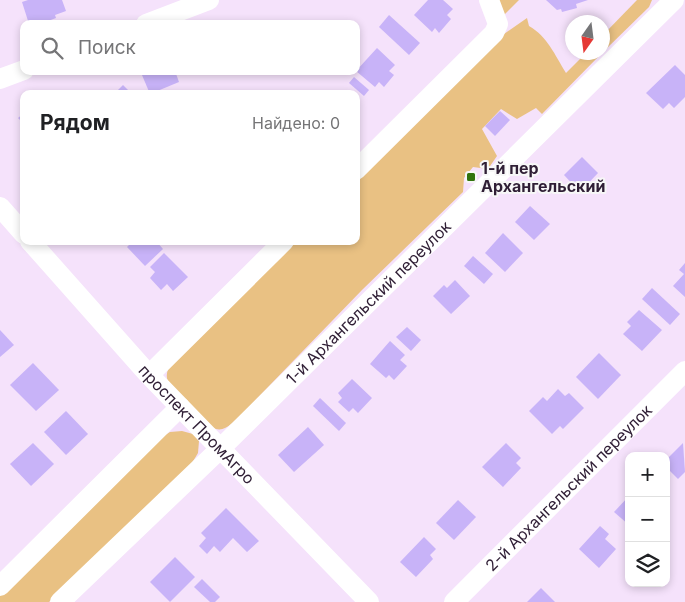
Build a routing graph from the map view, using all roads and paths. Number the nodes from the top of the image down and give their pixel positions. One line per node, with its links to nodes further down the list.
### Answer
1 (209, 0): 4 (street)
2 (489, 0): 7 (street)
3 (674, 0): 15 (street, 1-й Архангельский переулок)
4 (156, 20)
5 (20, 72): 6 (street)
6 (0, 79)
7 (360, 166)
8 (0, 208): 9 (street)
9 (20, 230)
10 (34, 245): 13 (street, проспект ПромАгро)
11 (280, 245): 13 (street)
12 (685, 372): 19 (street, 2-й Архангельский переулок)
13 (149, 375): 14 (street, проспект ПромАгро)
14 (180, 407): 15 (street, проспект ПромАгро); 16 (street)
15 (221, 448): 17 (street, 1-й Архангельский переулок); 18 (street, проспект ПромАгро)
16 (0, 586)
17 (60, 602)
18 (369, 602)
19 (454, 602)

